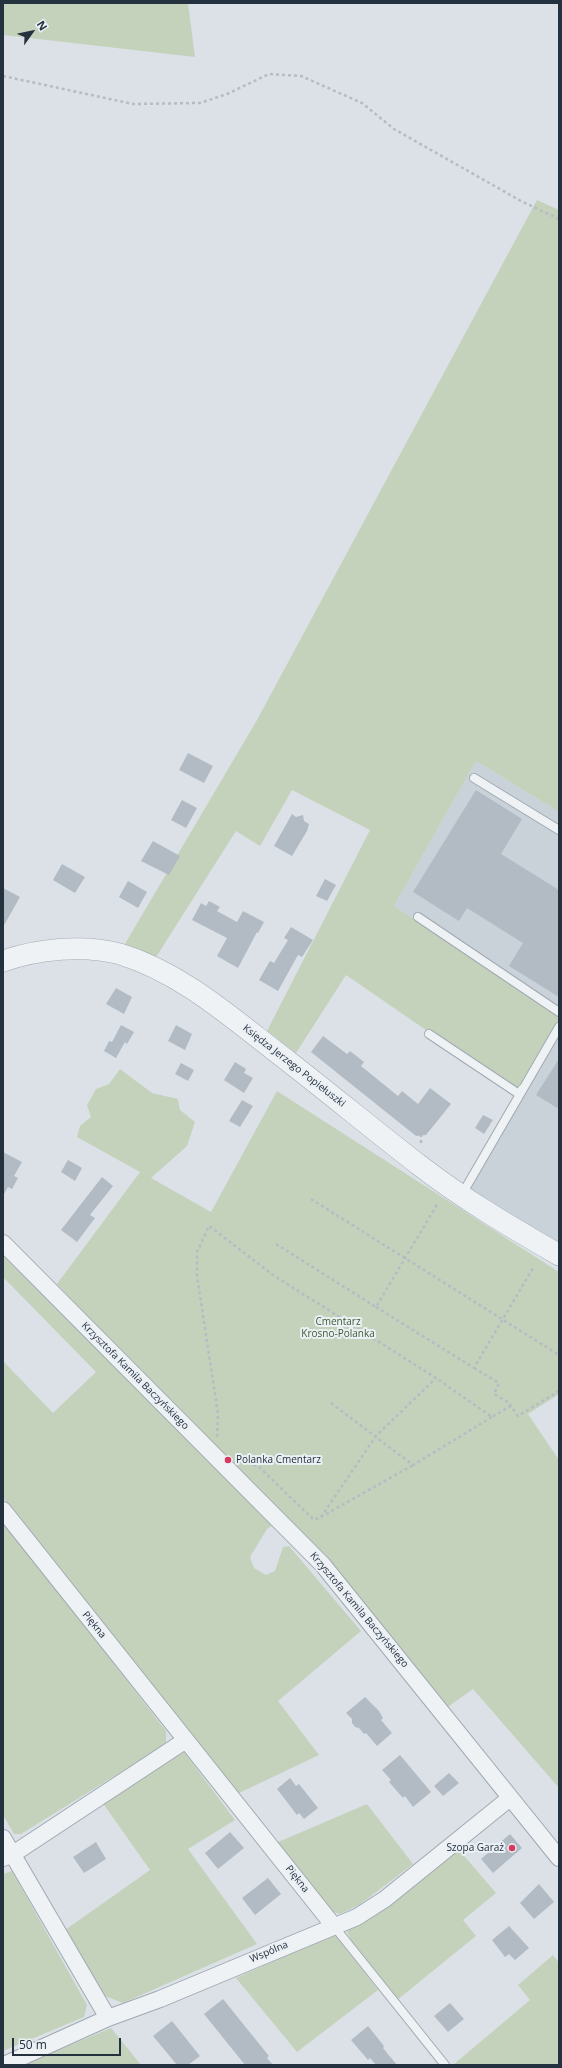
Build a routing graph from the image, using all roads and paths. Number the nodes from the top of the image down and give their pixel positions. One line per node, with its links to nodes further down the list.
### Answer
1 (3, 76): 2 (path)
2 (559, 219)
3 (474, 778): 4 (lane)
4 (559, 830)
5 (418, 917): 7 (lane)
6 (3, 961): 13 (street, Księdza Jerzego Popiełuszki)
7 (559, 1012)
8 (559, 1026): 10 (lane)
9 (429, 1034): 10 (lane)
10 (519, 1094): 13 (lane)
11 (421, 1134): 12 (path)
12 (421, 1141)
13 (460, 1196): 18 (street, Księdza Jerzego Popiełuszki)
14 (311, 1199): 19 (path)
15 (438, 1203): 19 (path)
16 (3, 1243): 37 (street, Krzysztofa Kamila Baczyńskiego)
17 (276, 1244): 21 (path)
18 (559, 1255)
19 (406, 1258): 21 (path); 22 (path)
20 (533, 1268): 22 (path)
21 (376, 1307): 24 (path)
22 (503, 1319): 23 (path); 24 (path)
23 (559, 1355)
24 (474, 1368): 28 (path)
25 (436, 1378): 29 (path); 30 (path); 31 (path)
26 (559, 1390): 28 (path)
27 (331, 1403): 30 (path)
28 (511, 1406): 29 (path)
29 (492, 1417): 33 (path)
30 (376, 1436): 33 (path); 35 (path)
31 (216, 1440)
32 (239, 1460): 35 (path)
33 (413, 1465): 35 (path)
34 (3, 1510): 36 (street, Piękna)
35 (321, 1517)
36 (186, 1740): 39 (street); 41 (street, Piękna)
37 (510, 1798): 40 (street, Krzysztofa Kamila Baczyńskiego); 41 (street, Wspólna)
38 (3, 1838): 39 (street)
39 (8, 1856): 42 (street)
40 (559, 1858)
41 (333, 1925): 42 (street, Wspólna); 44 (lane)
42 (108, 2018): 43 (street, Wspólna)
43 (4, 2065)
44 (445, 2065)

